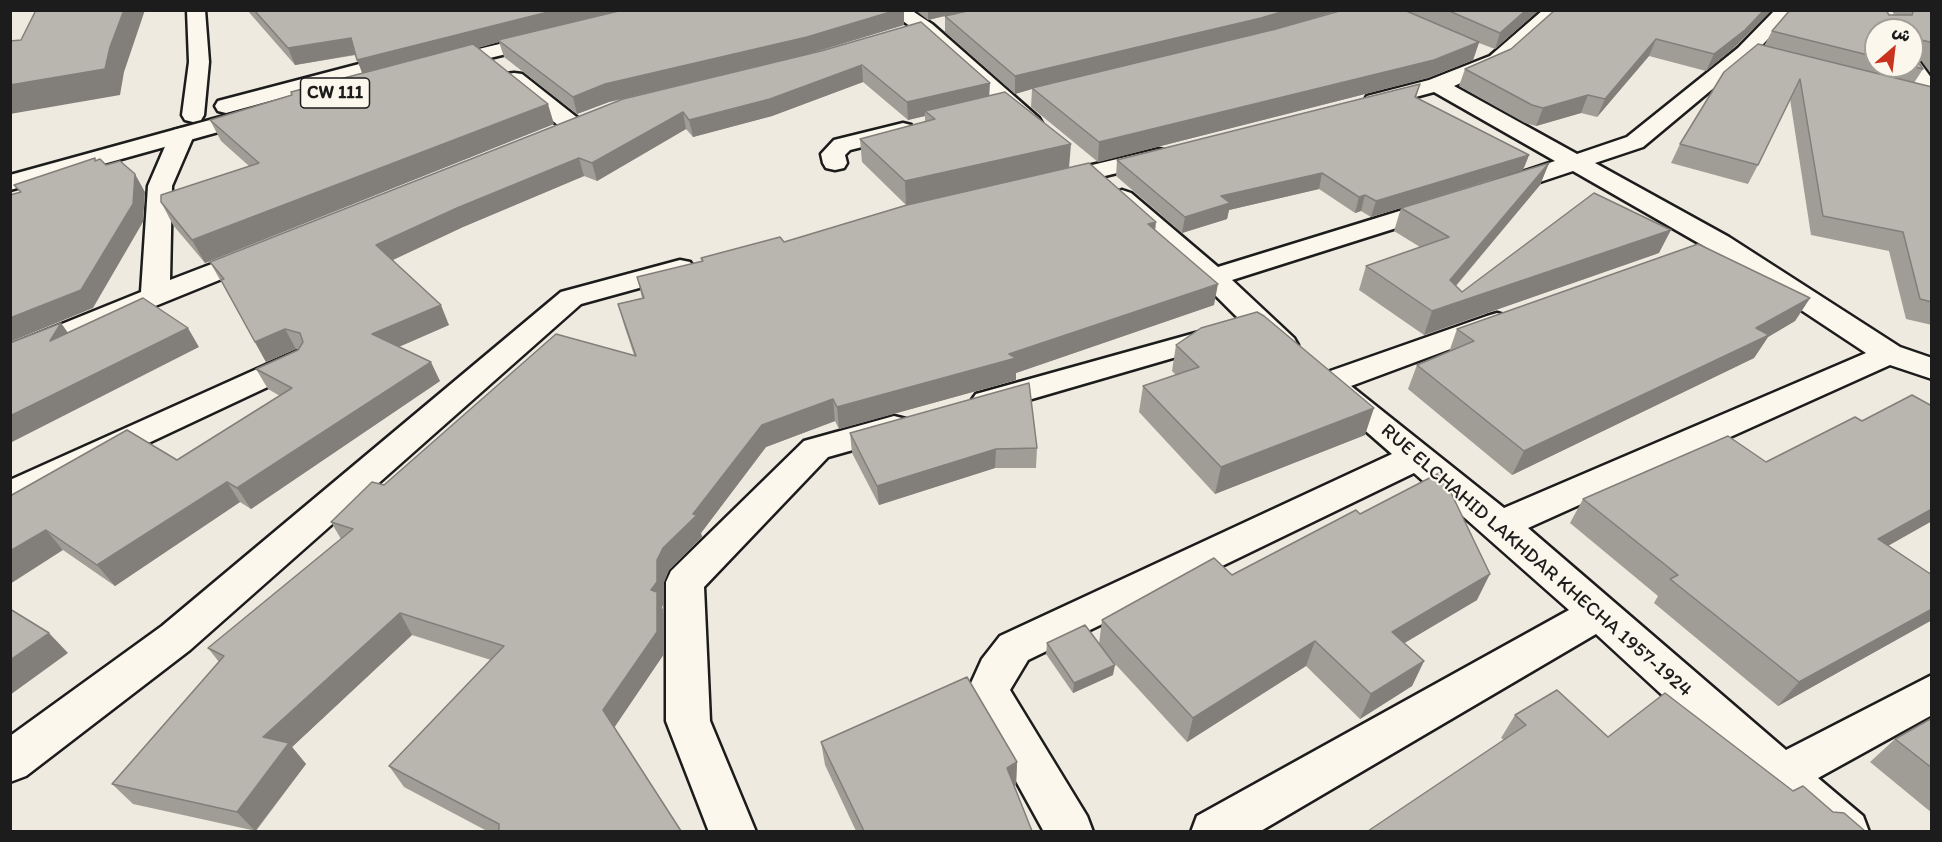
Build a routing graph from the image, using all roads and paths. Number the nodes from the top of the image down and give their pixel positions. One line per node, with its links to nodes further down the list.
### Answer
1 (196, 10): 15 (street)
2 (1556, 10): 11 (street)
3 (1786, 10): 7 (street)
4 (958, 21): 6 (street)
5 (894, 24): 6 (street, RUE ELCHAHID LAKHDAR KHECHA 1957-1924)
6 (925, 28): 22 (street, RUE ELCHAHID LAKHDAR KHECHA 1957-1924)
7 (1745, 52): 9 (street); 20 (street)
8 (482, 53): 15 (street, CW 111); 15 (street, CW 111); 17 (street)
9 (1767, 58)
10 (1920, 78): 13 (street)
11 (1437, 85): 14 (street); 20 (street)
12 (1910, 94): 13 (street)
13 (1932, 98)
14 (1345, 108)
15 (187, 125): 21 (street); 23 (street, CW 111); 30 (street)
16 (920, 126): 19 (street)
17 (576, 127)
18 (1184, 149): 22 (street)
19 (835, 163)
20 (1580, 163): 25 (street); 29 (street)
21 (10, 166)
22 (1093, 172): 24 (street); 29 (street, RUE ELCHAHID LAKHDAR KHECHA 1957-1924)
23 (10, 183)
24 (1023, 189)
25 (1719, 243): 27 (street); 33 (street)
26 (277, 247): 30 (street)
27 (1686, 255)
28 (709, 261): 43 (street)
29 (1213, 277): 32 (street, RUE ELCHAHID LAKHDAR KHECHA 1957-1924)
30 (155, 295): 34 (street)
31 (1518, 315): 37 (street)
32 (1259, 324): 37 (street, RUE ELCHAHID LAKHDAR KHECHA 1957-1924); 45 (street)
33 (1889, 354): 36 (street); 40 (street)
34 (10, 356)
35 (297, 361): 39 (street)
36 (1932, 369)
37 (1327, 383): 38 (street, RUE ELCHAHID LAKHDAR KHECHA 1957-1924)
38 (1417, 457): 40 (street, RUE ELCHAHID LAKHDAR KHECHA 1957-1924); 46 (street)
39 (10, 495)
40 (1500, 525): 41 (street, RUE ELCHAHID LAKHDAR KHECHA 1957-1924)
41 (1598, 613): 44 (street, RUE ELCHAHID LAKHDAR KHECHA 1957-1924); 47 (street)
42 (1932, 693): 44 (street)
43 (10, 762)
44 (1782, 775): 48 (street, RUE ELCHAHID LAKHDAR KHECHA 1957-1924)
45 (733, 831)
46 (1070, 831)
47 (1214, 831)
48 (1846, 831)

